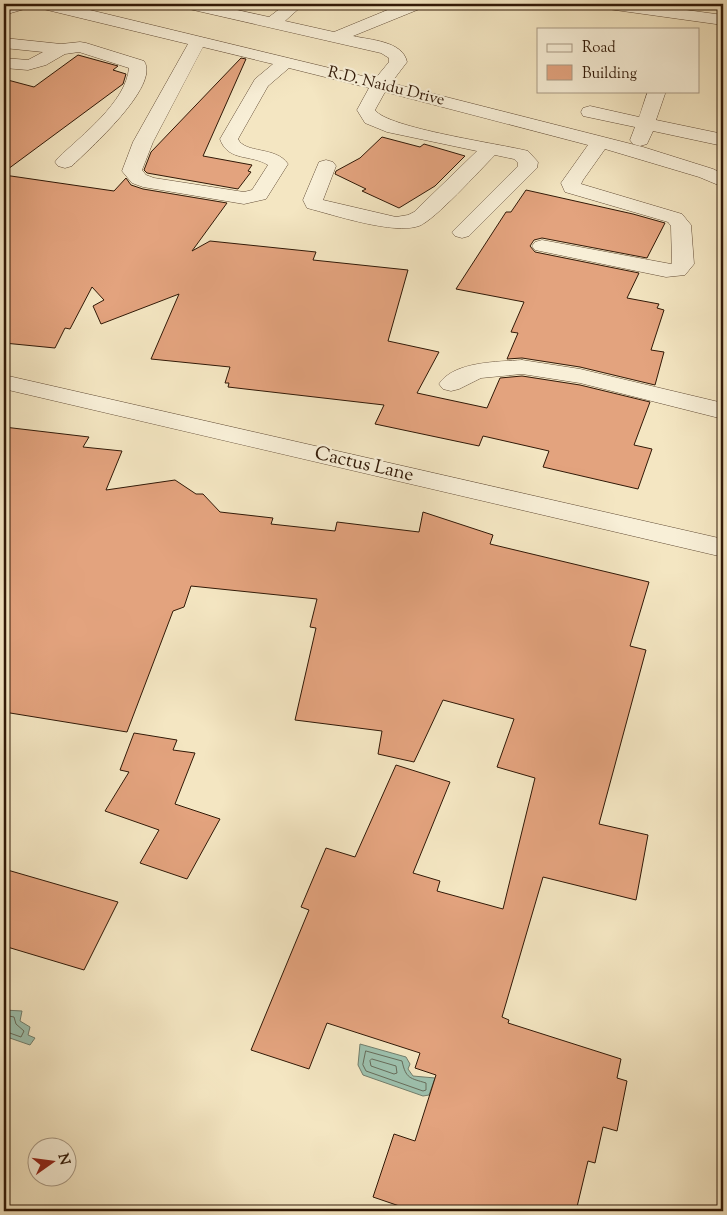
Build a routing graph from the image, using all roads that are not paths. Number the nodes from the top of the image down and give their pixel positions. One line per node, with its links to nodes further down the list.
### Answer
1 (22, 4): 9 (street)
2 (45, 4): 12 (street, R.D. Naidu Drive)
3 (106, 4): 12 (street)
4 (189, 4): 11 (street)
5 (296, 4): 11 (street)
6 (416, 4): 13 (street)
7 (608, 4): 8 (street)
8 (654, 7): 10 (street)
9 (4, 10)
10 (723, 20)
11 (272, 23): 13 (street)
12 (98, 34): 14 (street, R.D. Naidu Drive); 16 (street); 27 (street)
13 (336, 37): 19 (street)
14 (198, 41): 17 (street, R.D. Naidu Drive); 17 (street)
15 (4, 43): 16 (street)
16 (62, 49): 18 (street)
17 (286, 62): 19 (street, R.D. Naidu Drive)
18 (4, 63)
19 (380, 86): 24 (street, R.D. Naidu Drive); 25 (street)
20 (657, 92): 22 (street)
21 (590, 112): 22 (street)
22 (646, 124): 23 (street); 26 (street)
23 (723, 140)
24 (600, 142): 26 (street, R.D. Naidu Drive); 31 (street)
25 (491, 148): 28 (street); 30 (street)
26 (636, 151): 29 (street, R.D. Naidu Drive)
27 (65, 162)
28 (326, 166)
29 (723, 181)
30 (462, 232)
31 (542, 246)
32 (4, 382): 35 (street, Cactus Lane)
33 (451, 384): 34 (street)
34 (723, 411)
35 (723, 548)

